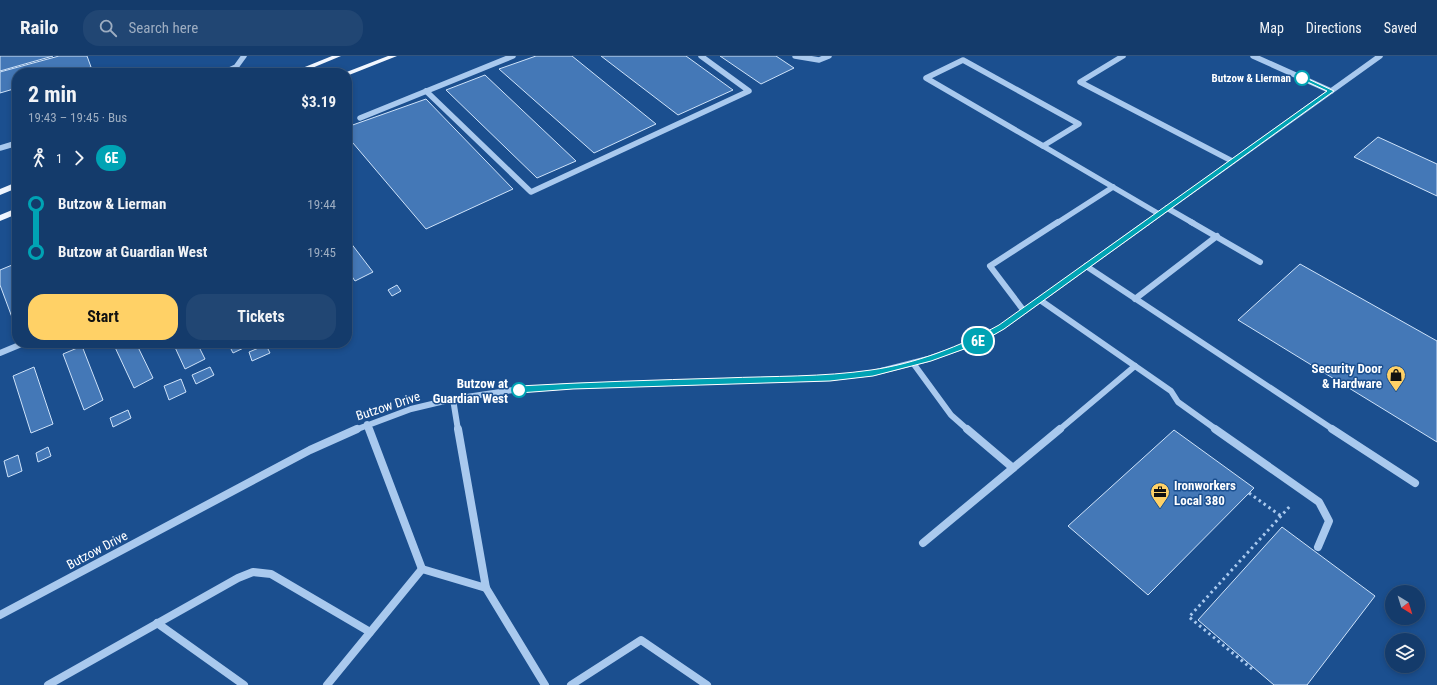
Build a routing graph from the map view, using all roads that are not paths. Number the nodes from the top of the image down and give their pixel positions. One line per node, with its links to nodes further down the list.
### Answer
1 (338, 56): 12 (main road)
2 (394, 56): 13 (main road)
3 (513, 56): 14 (street)
4 (700, 56): 14 (street)
5 (795, 56): 6 (street)
6 (829, 56)
7 (1123, 56): 20 (street)
8 (1253, 56): 15 (street)
9 (1380, 56): 15 (street, Butzow Drive)
10 (243, 58): 11 (street)
11 (234, 68)
12 (307, 68)
13 (352, 72)
14 (426, 91): 16 (street)
15 (1331, 91): 20 (street, Butzow Drive)
16 (360, 118)
17 (12, 144): 19 (street)
18 (1042, 146): 18 (street); 22 (street)
19 (0, 148)
20 (1232, 161): 24 (street, Butzow Drive)
21 (12, 187): 23 (main road)
22 (1113, 187): 26 (street); 33 (street)
23 (0, 192)
24 (1167, 208): 26 (street, Butzow Drive); 28 (street)
25 (12, 213): 27 (main road)
26 (1159, 214): 30 (street, Butzow Drive)
27 (0, 218)
28 (1217, 236): 29 (street); 31 (street)
29 (1260, 262)
30 (1086, 266): 31 (street); 32 (street, Butzow Drive)
31 (1135, 299): 41 (street)
32 (1040, 300): 33 (street, Butzow Drive); 37 (street)
33 (1024, 311): 36 (street, Butzow Drive)
34 (12, 348): 35 (street)
35 (0, 353)
36 (913, 363): 38 (street, Butzow Drive); 40 (street)
37 (1135, 366): 40 (street); 43 (street)
38 (453, 399): 39 (street, Butzow Drive); 45 (street)
39 (367, 424): 44 (street); 46 (street, Butzow Drive)
40 (1013, 468): 42 (street)
41 (1415, 483)
42 (923, 543)
43 (1318, 547)
44 (422, 569): 45 (street); 48 (street)
45 (486, 588): 52 (street)
46 (0, 615)
47 (157, 623): 48 (street); 49 (street); 50 (street)
48 (370, 632): 51 (street)
49 (48, 685)
50 (244, 685)
51 (327, 685)
52 (544, 685)
53 (571, 685): 54 (street)
54 (708, 685)

